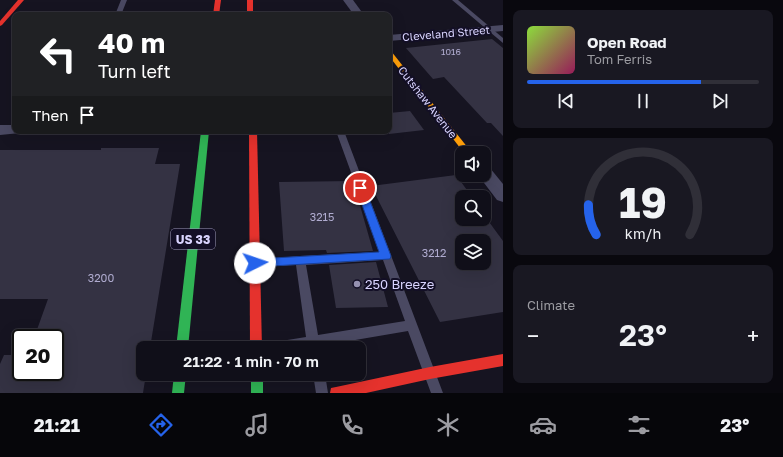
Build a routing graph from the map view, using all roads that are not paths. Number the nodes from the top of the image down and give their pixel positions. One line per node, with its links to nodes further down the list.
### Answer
1 (21, 0): 11 (main road)
2 (124, 0): 8 (lane)
3 (226, 0): 7 (lane)
4 (250, 0): 9 (main road)
5 (348, 0): 10 (street)
6 (455, 0): 13 (lane)
7 (217, 8)
8 (119, 12)
9 (250, 12)
10 (357, 12)
11 (0, 24)
12 (503, 28): 13 (street, Cleveland Street)
13 (489, 29): 14 (street, Cleveland Street); 15 (lane)
14 (392, 38)
15 (503, 41)
16 (392, 56): 22 (main road, Cutshaw Avenue)
17 (0, 130): 18 (street)
18 (12, 130)
19 (205, 134): 29 (main road, US 33)
20 (253, 134): 27 (main road)
21 (341, 134): 25 (lane)
22 (463, 146)
23 (491, 181): 24 (street)
24 (503, 196)
25 (386, 256): 26 (lane); 28 (lane)
26 (300, 260): 27 (lane); 31 (lane)
27 (255, 263): 30 (main road)
28 (412, 325): 32 (lane); 34 (lane)
29 (183, 341)
30 (256, 341)
31 (313, 341)
32 (334, 341)
33 (503, 360): 34 (main road)
34 (430, 373): 41 (main road); 42 (lane)
35 (179, 381): 38 (main road)
36 (257, 381): 39 (main road)
37 (320, 381): 40 (lane)
38 (178, 393)
39 (257, 393)
40 (322, 393)
41 (336, 393)
42 (437, 393)

